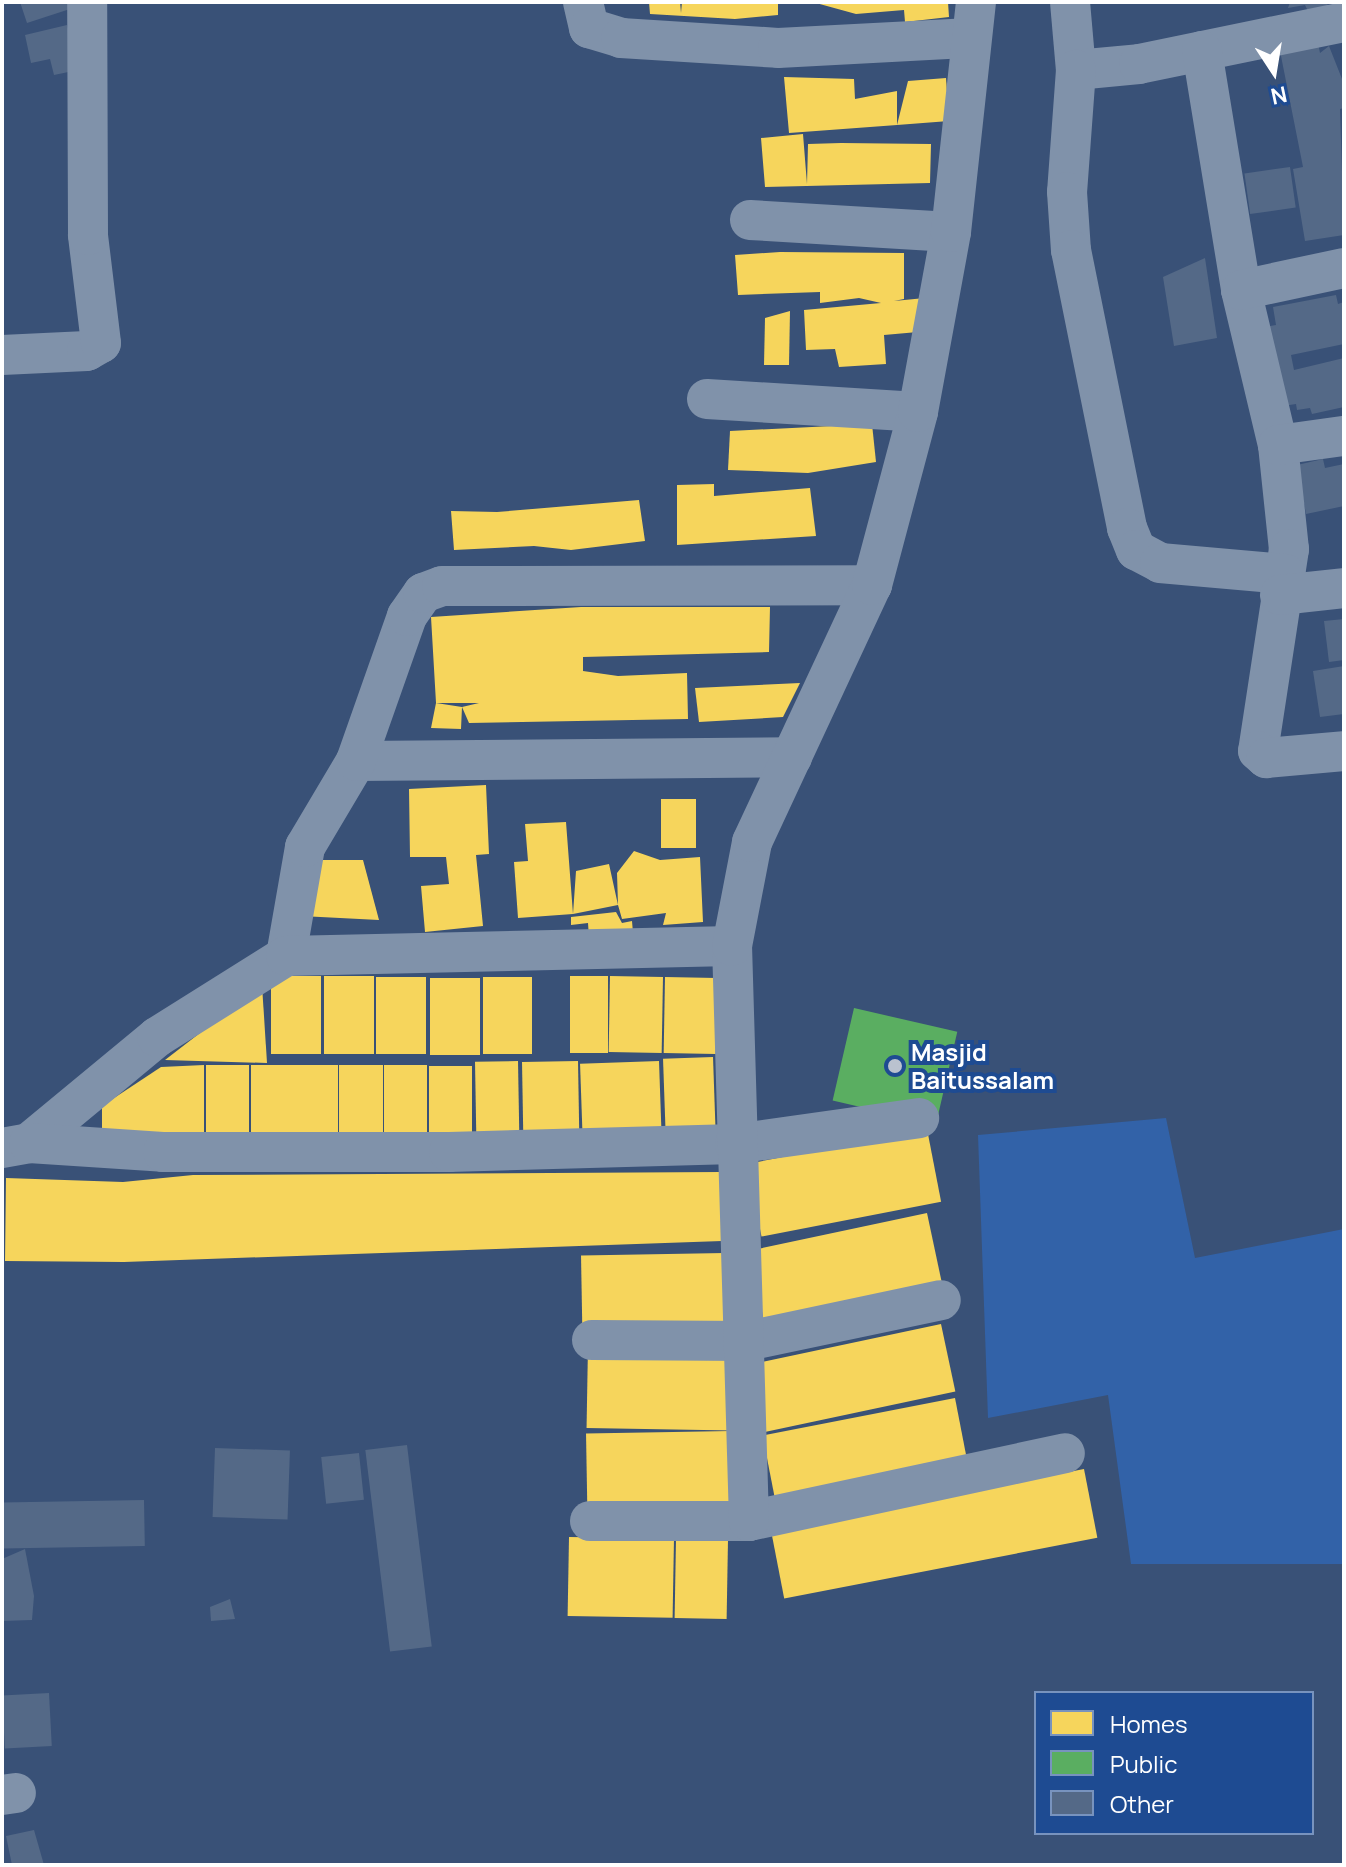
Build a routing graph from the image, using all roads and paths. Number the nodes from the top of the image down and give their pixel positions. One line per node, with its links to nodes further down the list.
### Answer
1 (87, 2): 12 (street)
2 (583, 2): 4 (street)
3 (1070, 2): 7 (street)
4 (973, 20): 9 (street)
5 (1344, 22): 6 (street)
6 (1202, 51): 7 (street); 11 (street)
7 (1076, 70): 18 (street)
8 (750, 220): 9 (street)
9 (951, 232): 14 (street)
10 (1344, 268): 11 (street)
11 (1241, 290): 16 (street)
12 (2, 355)
13 (707, 399): 14 (street)
14 (918, 412): 17 (street)
15 (1344, 436): 16 (street)
16 (1278, 445): 18 (street)
17 (872, 585): 21 (street); 22 (street)
18 (1283, 585): 19 (street); 20 (street)
19 (1344, 588)
20 (1344, 751)
21 (792, 757): 22 (street); 23 (street)
22 (356, 761): 24 (street)
23 (732, 946): 24 (street); 26 (street)
24 (286, 956): 27 (street)
25 (919, 1118): 26 (street)
26 (735, 1144): 27 (street); 30 (street)
27 (16, 1146)
28 (941, 1300): 30 (street)
29 (592, 1340): 30 (street)
30 (747, 1341): 33 (street)
31 (1065, 1453): 33 (street)
32 (590, 1521): 33 (street)
33 (749, 1521)

